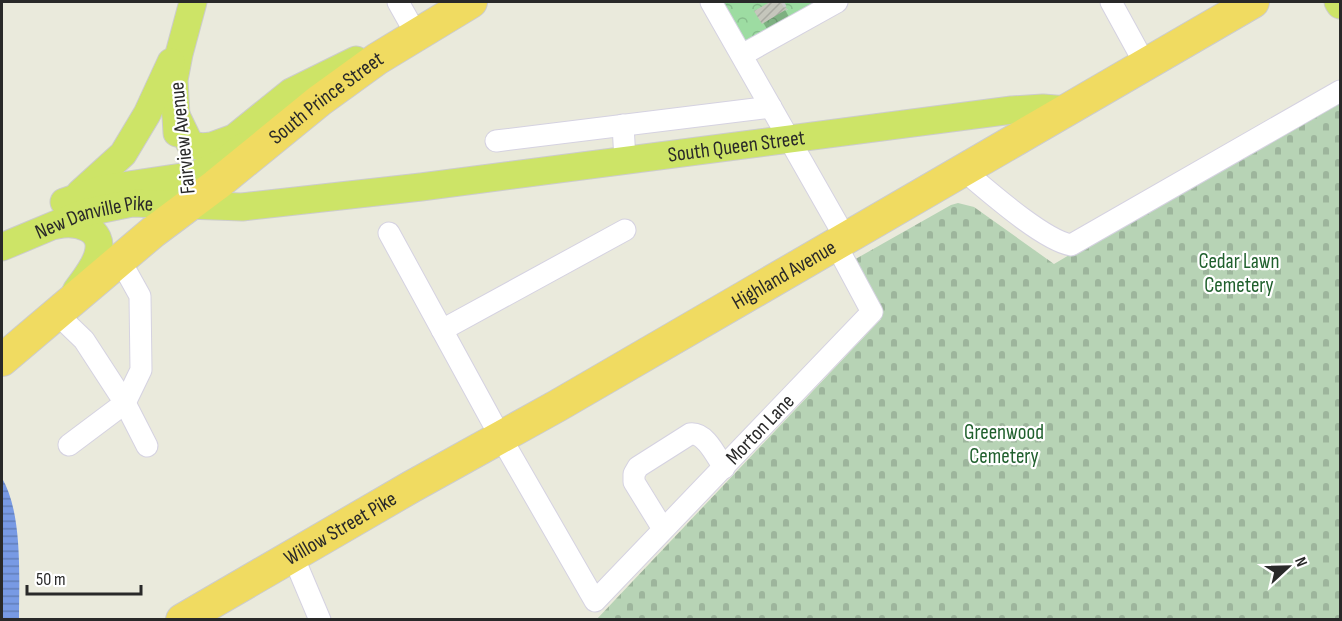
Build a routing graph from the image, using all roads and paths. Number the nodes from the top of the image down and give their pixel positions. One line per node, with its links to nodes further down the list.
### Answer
1 (193, 2): 9 (main road, Fairview Avenue)
2 (398, 2): 8 (street)
3 (711, 2): 10 (street)
4 (837, 2): 10 (street)
5 (1111, 2): 11 (street)
6 (1253, 2): 11 (highway)
7 (462, 4): 8 (highway, South Prince Street)
8 (416, 34): 12 (main road); 22 (highway, South Prince Street)
9 (182, 39): 16 (main road, Fairview Avenue); 23 (main road)
10 (742, 55): 14 (street)
11 (1145, 64): 15 (highway)
12 (323, 78): 16 (main road); 22 (main road)
13 (1341, 91): 21 (street)
14 (771, 107): 17 (street); 18 (street)
15 (1067, 110): 18 (main road, South Queen Street); 21 (highway, Highland Avenue)
16 (176, 115): 22 (main road, Fairview Avenue)
17 (623, 125): 19 (street); 20 (street)
18 (790, 139): 20 (main road, South Queen Street); 28 (street)
19 (496, 141)
20 (625, 160): 22 (main road, South Queen Street)
21 (963, 170): 28 (highway, Highland Avenue)
22 (186, 192): 23 (main road, New Danville Pike); 24 (main road, New Danville Pike); 30 (highway)
23 (74, 198): 27 (main road, New Danville Pike)
24 (53, 225): 29 (main road, New Danville Pike); 31 (main road)
25 (625, 230): 32 (street)
26 (389, 233): 32 (street)
27 (2, 236)
28 (841, 242): 35 (highway, Highland Avenue); 38 (street, Morton Lane)
29 (2, 247)
30 (120, 260): 31 (highway); 34 (street)
31 (57, 314): 33 (highway); 34 (street)
32 (442, 330): 35 (street)
33 (3, 359)
34 (125, 403): 36 (street); 37 (street)
35 (500, 436): 39 (street, Morton Lane); 40 (highway, Willow Street Pike)
36 (69, 445)
37 (147, 446)
38 (724, 468): 39 (street, Morton Lane); 39 (street)
39 (663, 529)
40 (293, 556): 41 (highway, Willow Street Pike); 42 (street)
41 (182, 620)
42 (320, 620)

